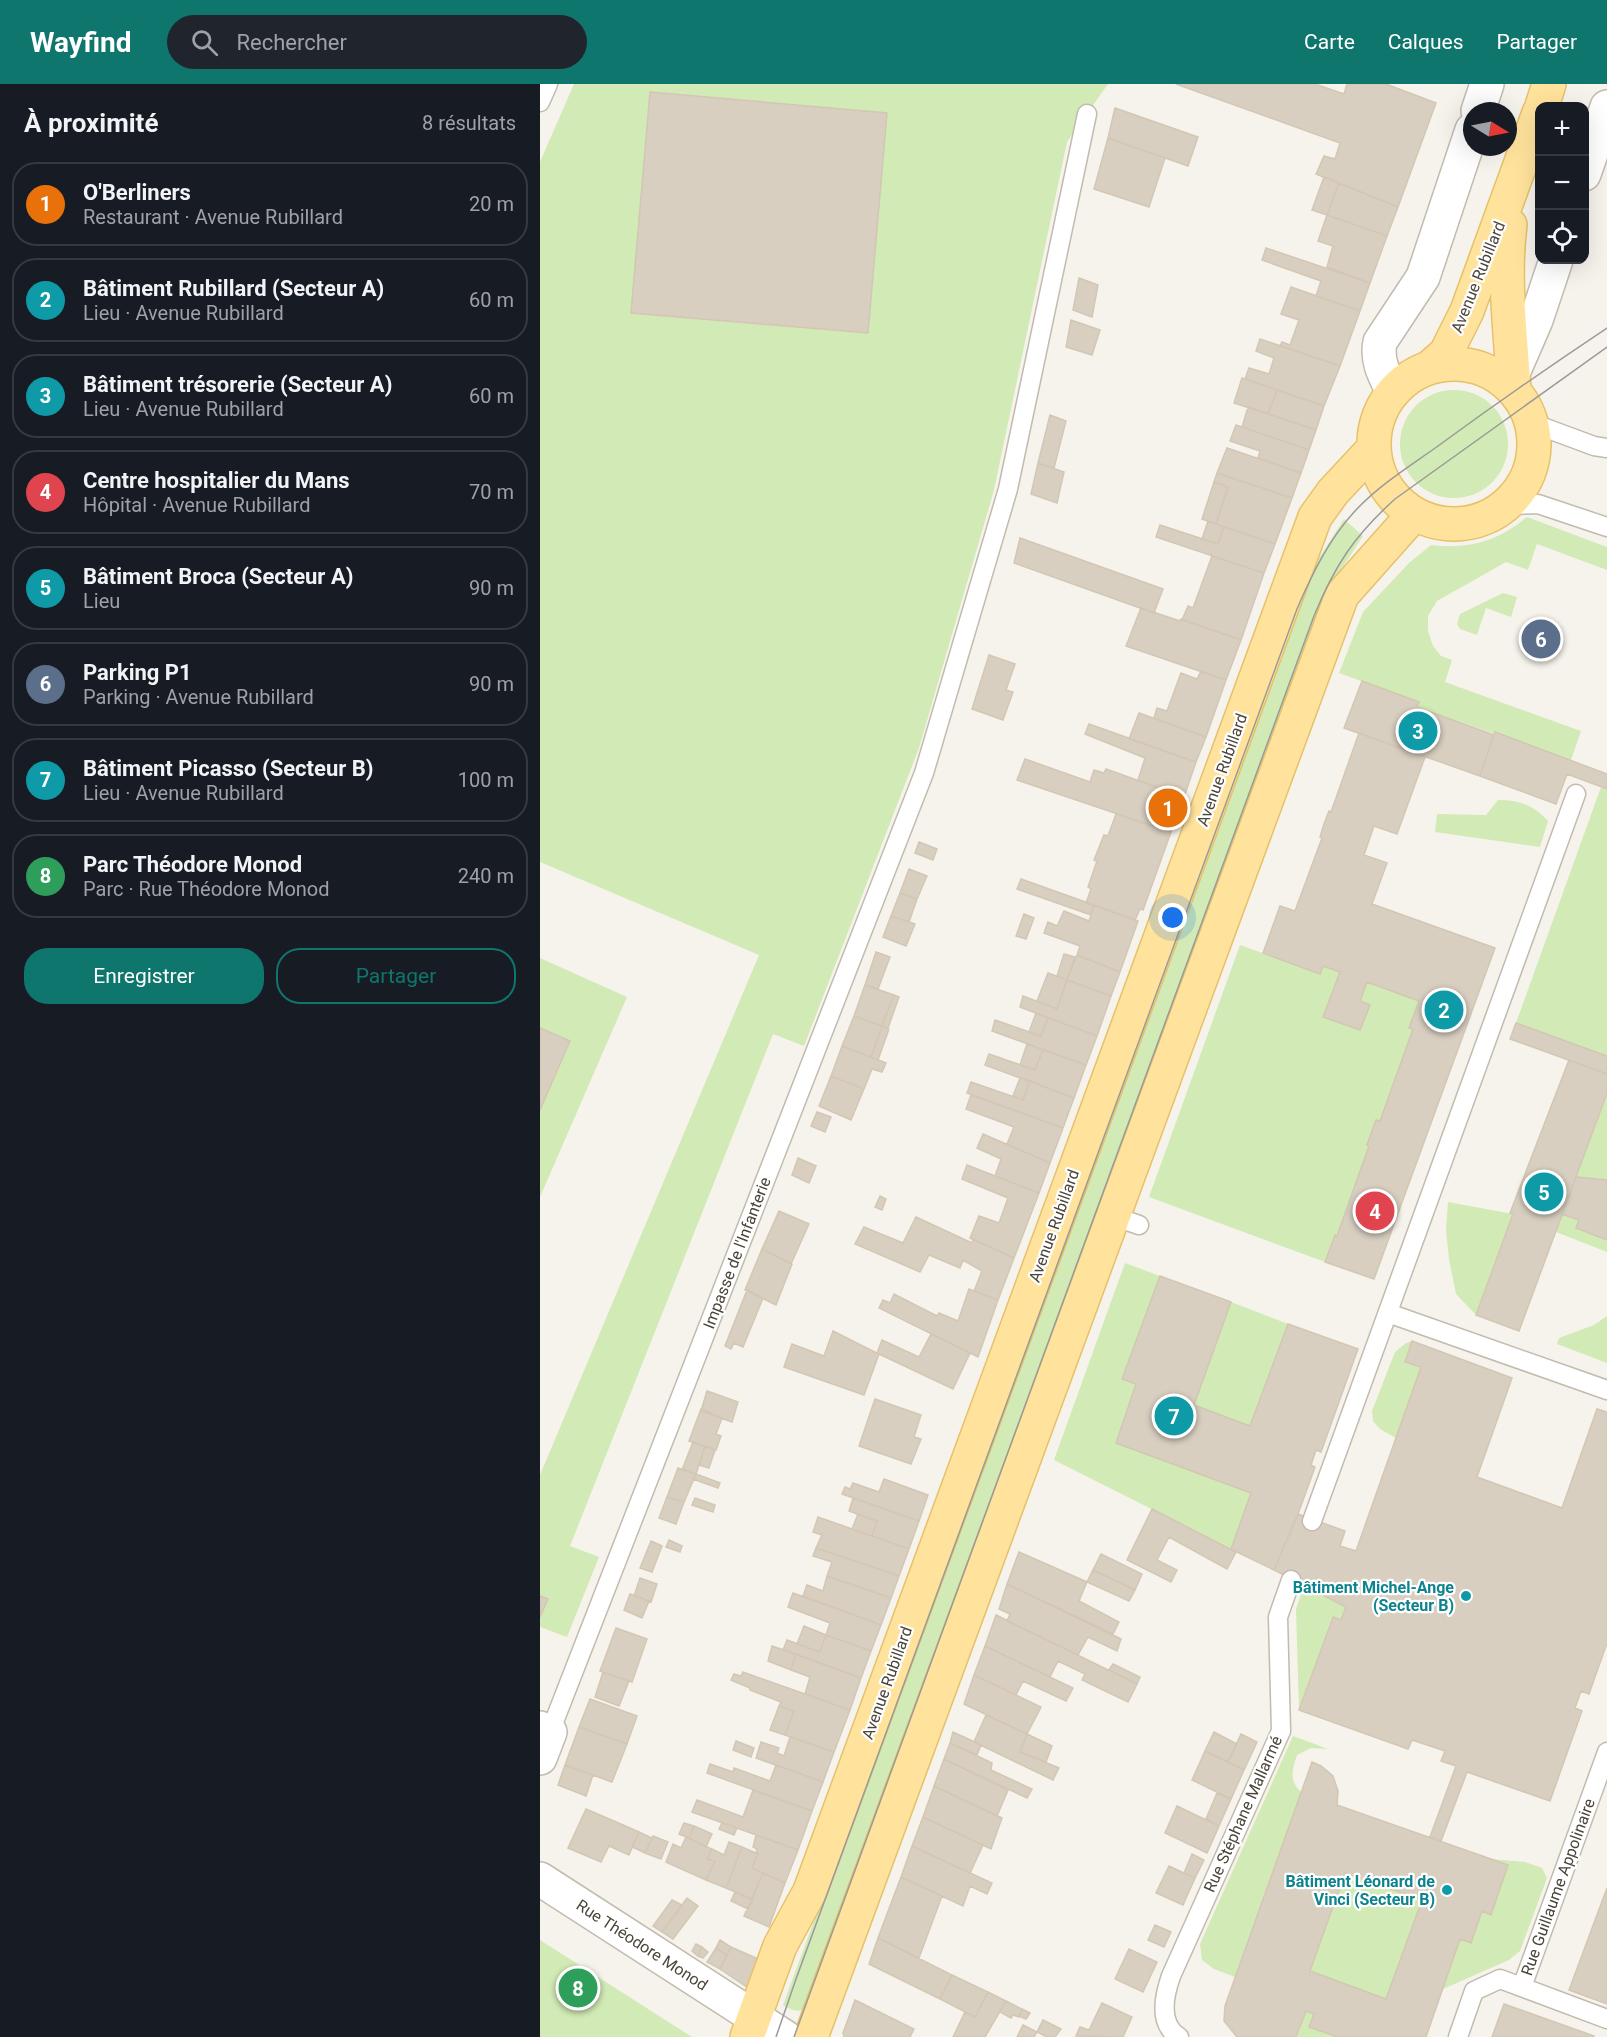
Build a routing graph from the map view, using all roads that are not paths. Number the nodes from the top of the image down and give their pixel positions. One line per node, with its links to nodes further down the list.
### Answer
1 (548, 84): 4 (lane)
2 (1487, 84): 5 (street)
3 (1550, 84): 6 (main road)
4 (540, 102)
5 (1481, 102)
6 (1543, 102)
7 (1607, 107): 11 (street)
8 (1087, 114): 28 (lane, Impasse de l'Infanterie)
9 (1535, 124): 12 (main road, Avenue Rubillard)
10 (1464, 156): 16 (street)
11 (1589, 159)
12 (1516, 180): 14 (main road, Avenue Rubillard); 15 (main road, Avenue Rubillard)
13 (1555, 264): 15 (street)
14 (1429, 368): 15 (main road, Avenue Rubillard); 16 (main road, Avenue Rubillard)
15 (1514, 382): 17 (main road, Avenue Rubillard)
16 (1393, 392): 18 (main road, Avenue Rubillard)
17 (1532, 423): 19 (lane); 20 (main road, Avenue Rubillard)
18 (1374, 448): 21 (main road, Avenue Rubillard); 33 (main road, Avenue Rubillard)
19 (1607, 448)
20 (1507, 505): 21 (main road, Avenue Rubillard); 22 (lane)
21 (1414, 514): 35 (main road)
22 (1607, 527)
23 (1576, 795): 24 (lane)
24 (1388, 1313): 25 (lane); 26 (lane)
25 (1607, 1390)
26 (1312, 1521)
27 (1291, 1580): 36 (lane, Rue Stéphane Mallarmé)
28 (543, 1739)
29 (1607, 1752): 31 (lane, Rue Guillaume Appolinaire)
30 (540, 1879): 33 (street, Rue Théodore Monod)
31 (1522, 1988): 32 (lane); 37 (lane)
32 (1607, 2019)
33 (749, 2022): 34 (street)
34 (785, 2037)
35 (811, 2037)
36 (1179, 2037)
37 (1458, 2037)

